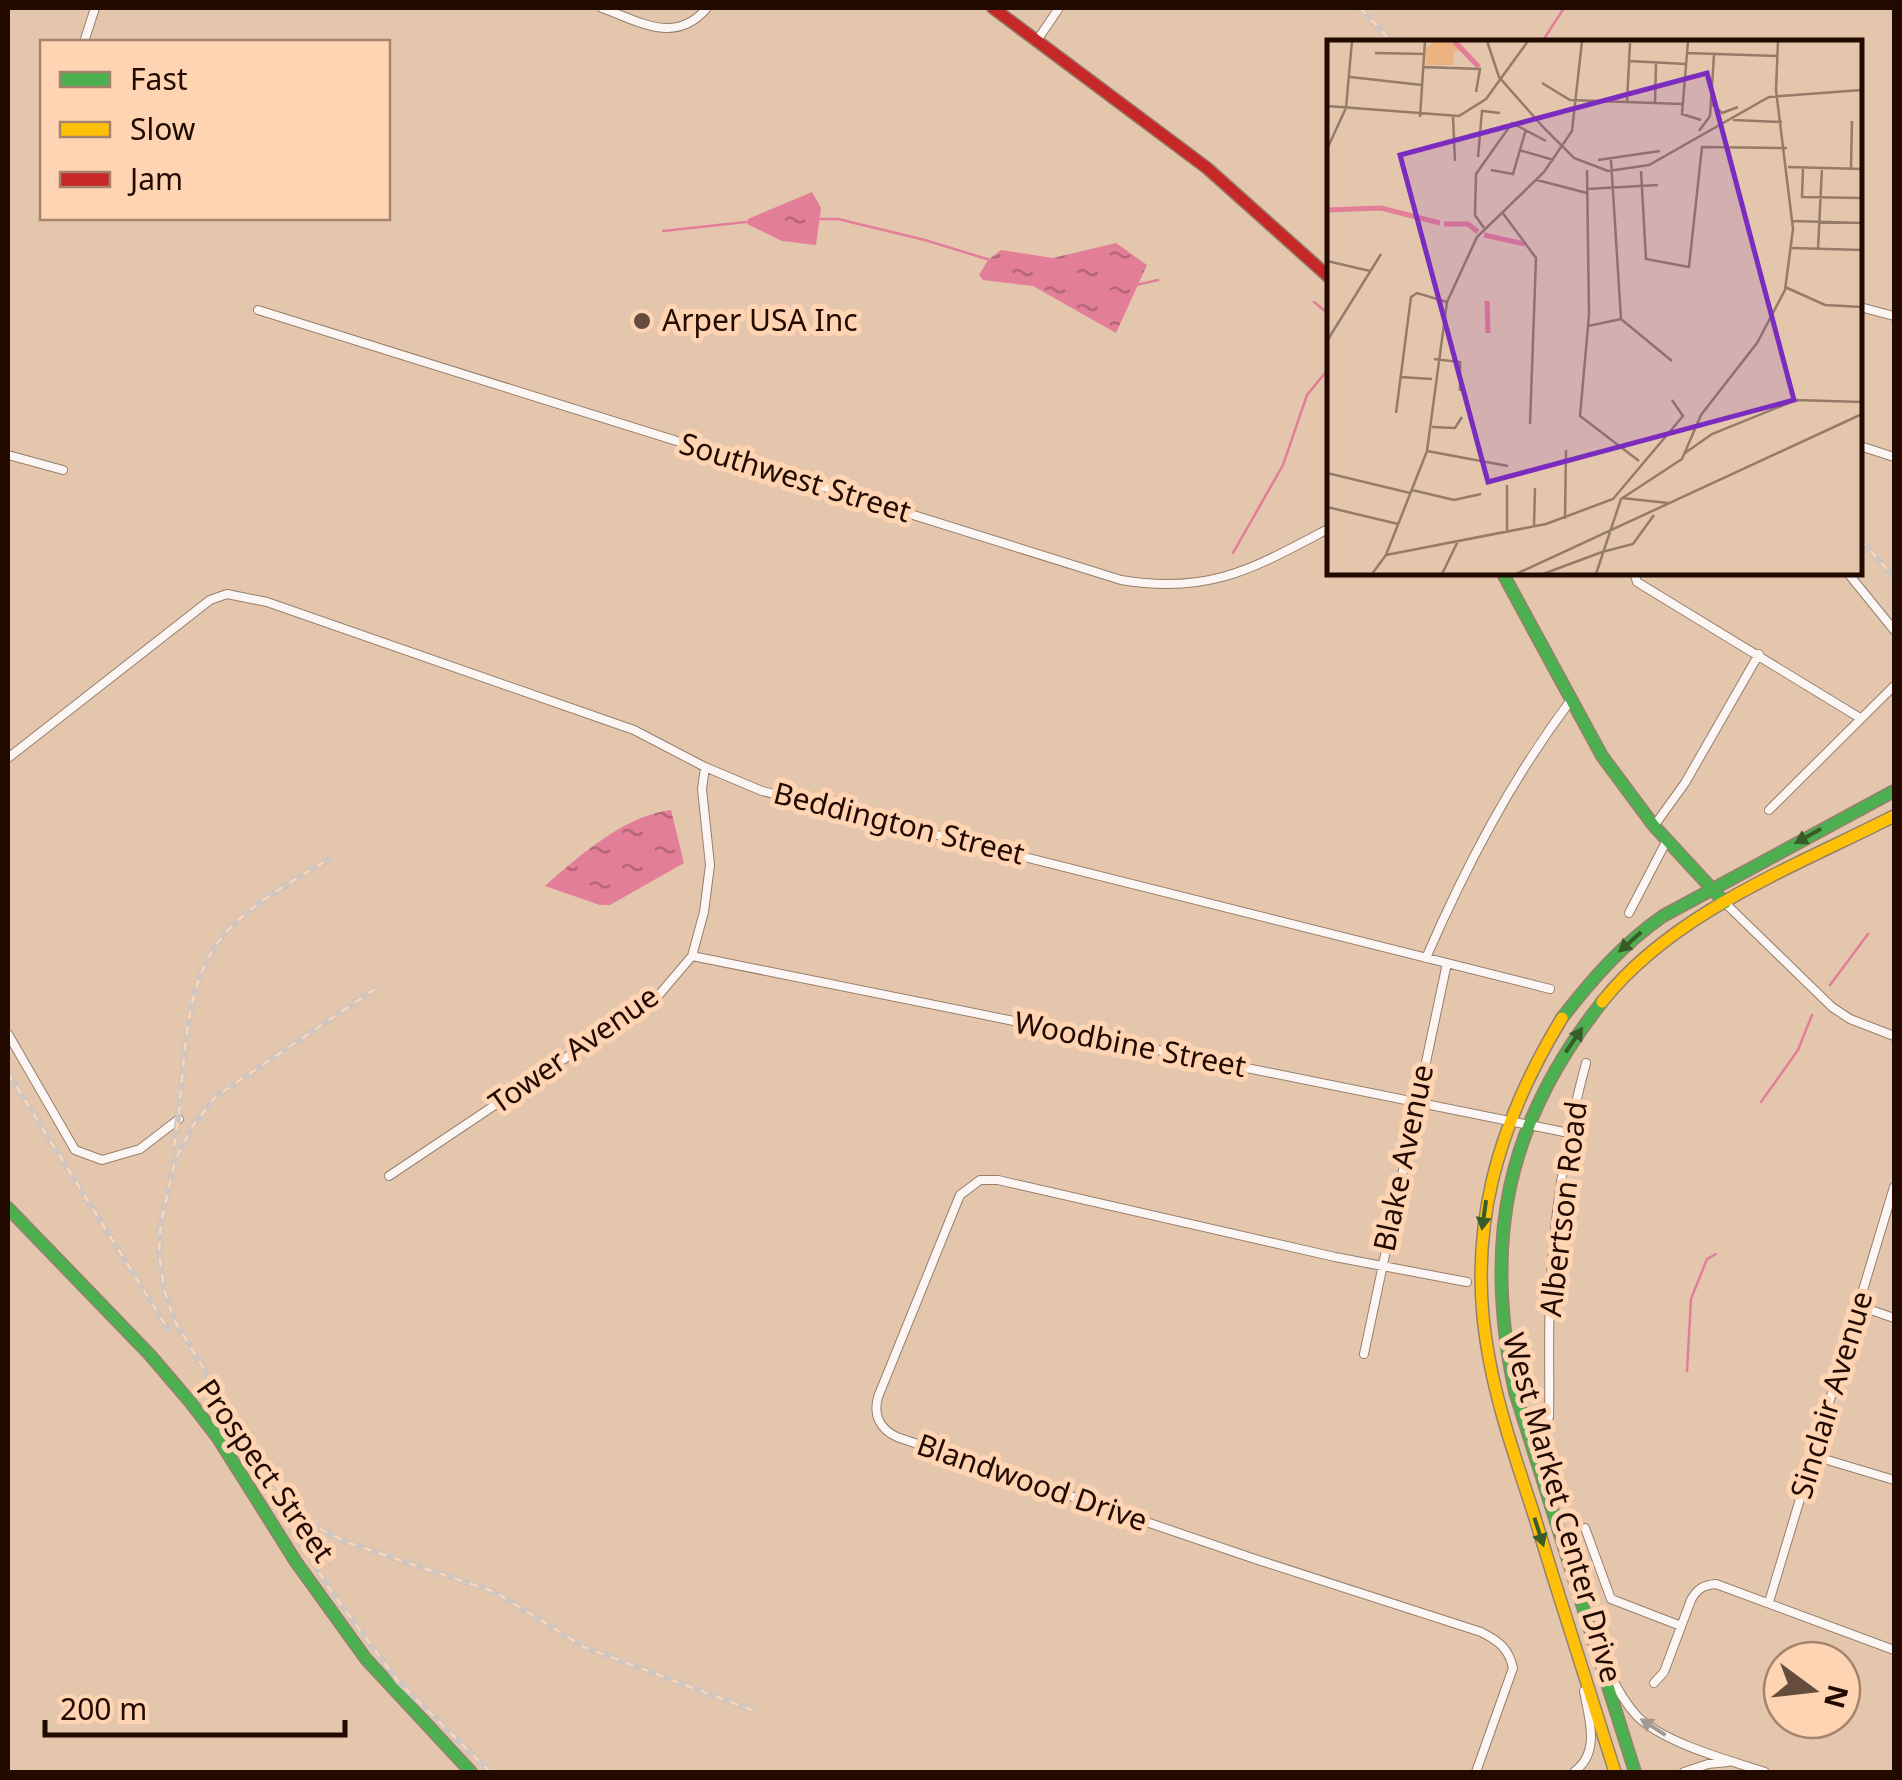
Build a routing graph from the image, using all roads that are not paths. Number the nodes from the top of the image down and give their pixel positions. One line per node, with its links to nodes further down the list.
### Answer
1 (94, 8): 7 (street)
2 (602, 8): 3 (street)
3 (708, 8)
4 (993, 8): 6 (main road)
5 (1059, 8): 6 (street)
6 (1038, 39): 8 (main road)
7 (85, 40)
8 (1327, 275)
9 (1862, 307): 11 (street)
10 (258, 310): 16 (street, Southwest Street)
11 (1894, 316)
12 (1862, 447): 14 (street)
13 (8, 454): 15 (street)
14 (1894, 457)
15 (63, 470)
16 (1327, 530)
17 (1504, 575): 23 (main road)
18 (1635, 575): 21 (street)
19 (1849, 575): 20 (street)
20 (1894, 630)
21 (1758, 654): 24 (street); 30 (street)
22 (1894, 686): 24 (street)
23 (1571, 700): 30 (main road); 36 (street)
24 (1860, 718): 28 (street)
25 (8, 758): 26 (street, Beddington Street)
26 (705, 767): 35 (street, Tower Avenue); 36 (street, Beddington Street)
27 (1894, 790): 32 (main road, West Market Center Drive, one-way to 32)
28 (1768, 810)
29 (1894, 816): 33 (main road, West Market Center Drive)
30 (1654, 826): 31 (main road)
31 (1667, 840): 32 (main road); 34 (street)
32 (1711, 888): 33 (main road); 44 (main road, West Market Center Drive, one-way to 44)
33 (1725, 903): 40 (street); 45 (main road, West Market Center Drive, one-way to 33)
34 (1629, 913)
35 (692, 956): 42 (street, Woodbine Street); 47 (street, Tower Avenue)
36 (1426, 958): 37 (street, Beddington Street)
37 (1447, 963): 38 (street, Beddington Street); 42 (street, Blake Avenue)
38 (1550, 989)
39 (8, 1034): 43 (street)
40 (1894, 1036)
41 (1586, 1063): 46 (street, Albertson Road)
42 (1416, 1102): 44 (street, Woodbine Street); 50 (street, Blake Avenue)
43 (179, 1119)
44 (1507, 1121): 45 (street, Woodbine Street); 63 (main road, West Market Center Drive, one-way to 63)
45 (1528, 1125): 46 (street, Woodbine Street); 62 (main road, West Market Center Drive)
46 (1569, 1134): 55 (street, Albertson Road)
47 (390, 1176)
48 (1894, 1187): 52 (street, Sinclair Avenue)
49 (8, 1208): 66 (main road, Prospect Street)
50 (1382, 1265): 51 (street, Blandwood Drive); 54 (street, Blake Avenue); 67 (street, Blandwood Drive)
51 (1467, 1282)
52 (1859, 1306): 53 (street); 56 (street, Sinclair Avenue)
53 (1894, 1318)
54 (1364, 1354)
55 (1549, 1417)
56 (1814, 1456): 57 (street); 59 (street, Sinclair Avenue)
57 (1894, 1480)
58 (1585, 1528): 60 (street)
59 (1768, 1602): 60 (street); 61 (street)
60 (1681, 1626): 64 (street)
61 (1894, 1650)
62 (1600, 1654): 65 (street, one-way to 62); 70 (main road, West Market Center Drive)
63 (1580, 1662): 68 (street); 69 (main road, West Market Center Drive)
64 (1654, 1682)
65 (1738, 1762): 71 (street); 72 (street)
66 (471, 1772)
67 (1480, 1772)
68 (1574, 1772)
69 (1615, 1772)
70 (1635, 1772)
71 (1684, 1772)
72 (1765, 1772)

